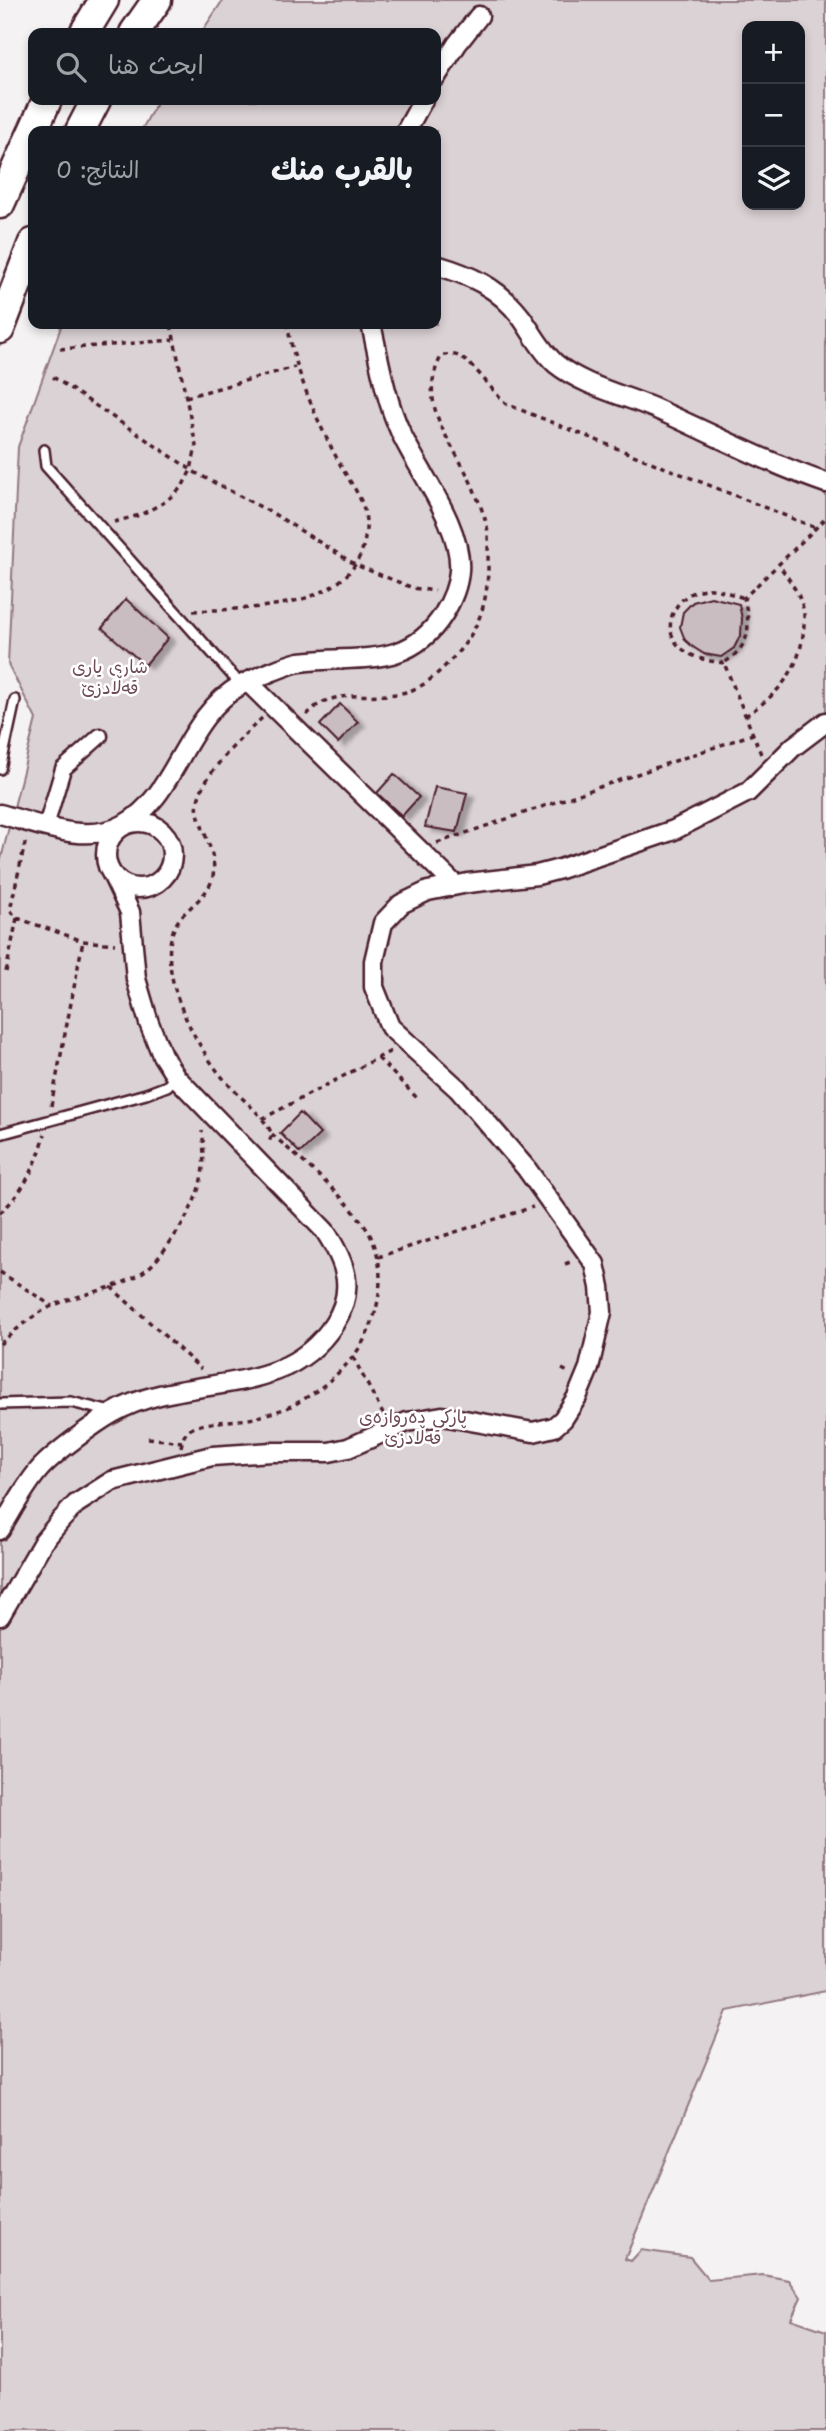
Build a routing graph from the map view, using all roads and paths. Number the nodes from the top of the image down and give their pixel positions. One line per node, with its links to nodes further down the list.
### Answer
1 (104, 0): 4 (main road)
2 (157, 0): 5 (main road)
3 (479, 16): 6 (street)
4 (87, 28)
5 (137, 28)
6 (441, 69)
7 (45, 105): 10 (main road)
8 (93, 105): 11 (main road)
9 (420, 105): 12 (street)
10 (35, 126)
11 (83, 126)
12 (409, 126)
13 (28, 142): 14 (main road)
14 (0, 204)
15 (28, 256): 17 (main road)
16 (441, 267): 28 (street)
17 (0, 329)
18 (172, 329): 21 (path)
19 (287, 329): 23 (path)
20 (372, 329): 38 (street)
21 (173, 340): 22 (path); 25 (path)
22 (60, 349)
23 (296, 367): 25 (path); 32 (path)
24 (53, 377): 27 (path)
25 (186, 397): 27 (path)
26 (44, 450): 30 (lane)
27 (191, 470): 30 (path); 32 (path)
28 (826, 483)
29 (826, 518): 31 (path)
30 (100, 526): 36 (lane)
31 (816, 528): 33 (path); 43 (path)
32 (356, 565): 34 (path); 36 (path)
33 (778, 565): 35 (path); 41 (path)
34 (435, 591)
35 (744, 598): 37 (path); 37 (path)
36 (176, 612): 38 (lane)
37 (724, 663): 41 (path)
38 (245, 684): 40 (street); 48 (street)
39 (15, 701): 47 (lane)
40 (274, 708): 43 (street); 68 (path)
41 (745, 716): 44 (path)
42 (826, 722): 58 (street)
43 (296, 729): 55 (street)
44 (753, 734): 46 (path); 55 (path)
45 (100, 736): 50 (street)
46 (764, 763)
47 (0, 769)
48 (157, 795): 51 (street); 52 (street)
49 (0, 814): 50 (street)
50 (46, 826): 53 (street)
51 (122, 826): 52 (street); 53 (street); 56 (street)
52 (164, 832): 57 (street)
53 (79, 834): 56 (street)
54 (26, 838): 59 (path)
55 (418, 849): 58 (street)
56 (109, 870): 57 (street); 60 (street)
57 (160, 881): 60 (street)
58 (456, 885): 90 (street)
59 (17, 919): 61 (path); 63 (path)
60 (132, 928): 66 (street)
61 (83, 941): 62 (path); 69 (path)
62 (117, 944)
63 (6, 972)
64 (397, 1048): 65 (path)
65 (378, 1058): 67 (path); 68 (path)
66 (176, 1077): 69 (lane); 84 (street)
67 (416, 1098)
68 (262, 1119): 72 (path)
69 (49, 1121): 71 (lane); 75 (path)
70 (201, 1125): 78 (path)
71 (0, 1134)
72 (272, 1135): 73 (path); 76 (path)
73 (264, 1149)
74 (541, 1205): 76 (path)
75 (0, 1213)
76 (378, 1257): 81 (path)
77 (0, 1272): 79 (path)
78 (110, 1287): 79 (path); 82 (path)
79 (52, 1306): 80 (path)
80 (0, 1344)
81 (354, 1357): 85 (path); 87 (path)
82 (202, 1371)
83 (0, 1404): 84 (lane)
84 (113, 1413): 89 (street)
85 (385, 1419)
86 (148, 1438): 87 (path)
87 (181, 1442): 88 (path)
88 (181, 1450)
89 (0, 1530)
90 (0, 1616)

